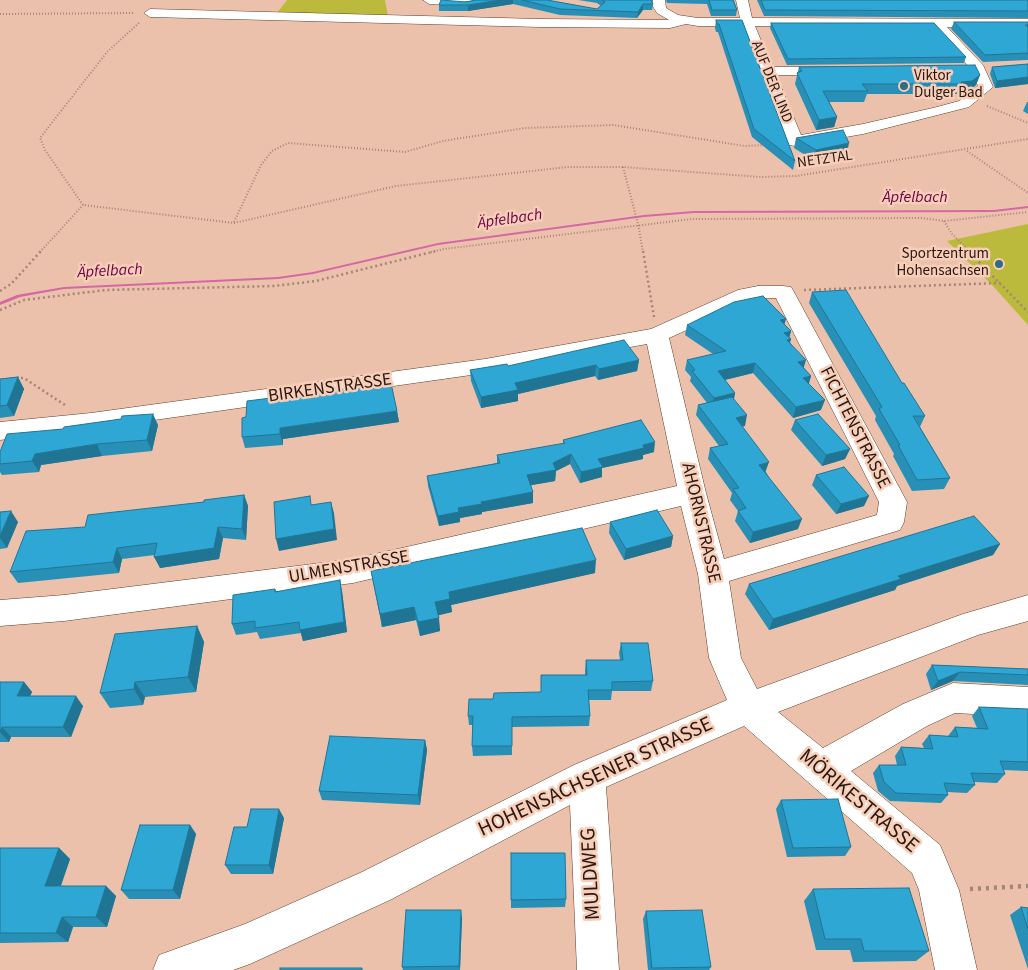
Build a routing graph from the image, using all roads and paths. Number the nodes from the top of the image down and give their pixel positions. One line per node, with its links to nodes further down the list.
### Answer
1 (429, 0): 2 (street)
2 (481, 0)
3 (659, 0): 10 (street)
4 (742, 0): 12 (street, AUF DER LIND)
5 (261, 5): 9 (street)
6 (618, 11): 10 (street)
7 (150, 13): 8 (path); 9 (street); 26 (path)
8 (0, 14)
9 (251, 15): 10 (street)
10 (680, 19): 12 (street)
11 (936, 22): 12 (street); 13 (street); 15 (street)
12 (747, 23): 18 (street, AUF DER LIND)
13 (1028, 23)
14 (994, 67): 15 (street)
15 (978, 68): 17 (street); 19 (street)
16 (852, 70): 18 (street)
17 (957, 70)
18 (767, 71): 22 (street, AUF DER LIND)
19 (972, 99): 20 (path); 22 (street)
20 (1028, 123)
21 (1028, 139): 23 (path, NETZTAL)
22 (795, 141): 29 (path)
23 (966, 150): 24 (path, NETZTAL); 25 (path)
24 (623, 167): 29 (path, NETZTAL); 30 (path)
25 (1028, 192)
26 (83, 205): 29 (path, NETZTAL); 32 (path)
27 (1028, 212): 28 (path)
28 (944, 221): 30 (path); 31 (path)
29 (234, 223)
30 (638, 224): 34 (path); 36 (path)
31 (1000, 283): 33 (path); 35 (path)
32 (0, 291)
33 (783, 292): 36 (street); 41 (street, FICHTENSTRASSE)
34 (0, 310)
35 (1028, 312)
36 (657, 335): 38 (street, BIRKENSTRASSE); 40 (street, AHORNSTRASSE)
37 (15, 379): 38 (path)
38 (91, 421): 39 (street, BIRKENSTRASSE)
39 (0, 431)
40 (692, 493): 41 (street, AHORNSTRASSE); 43 (street, ULMENSTRASSE)
41 (713, 574): 45 (street, AHORNSTRASSE)
42 (1028, 608): 45 (street, HOHENSACHSENER STRASSE)
43 (0, 613)
44 (1028, 702): 46 (street)
45 (748, 708): 46 (street, MÖRIKESTRASSE); 47 (street, HOHENSACHSENER STRASSE)
46 (819, 770): 49 (street, MÖRIKESTRASSE)
47 (587, 777): 50 (street, HOHENSACHSENER STRASSE); 51 (street, MULDWEG)
48 (1028, 886): 49 (path)
49 (939, 890): 52 (street, MÖRIKESTRASSE)
50 (174, 970)
51 (598, 970)
52 (956, 970)

